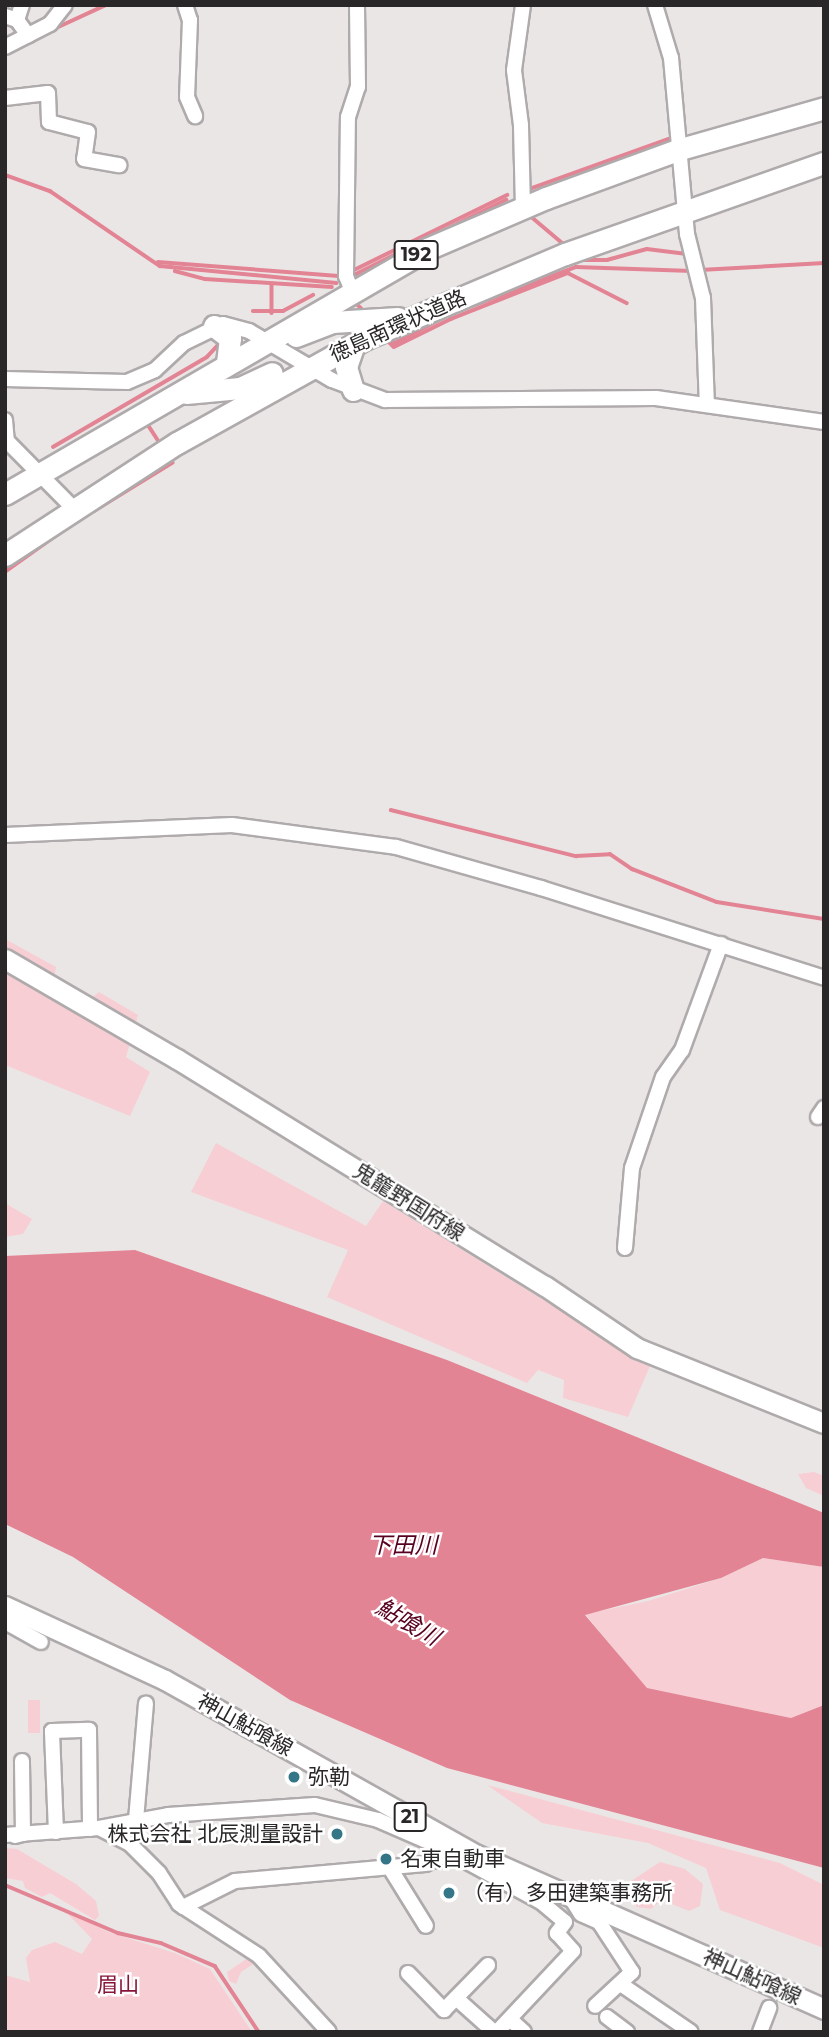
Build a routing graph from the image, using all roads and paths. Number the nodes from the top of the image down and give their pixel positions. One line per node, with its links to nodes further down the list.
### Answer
1 (22, 5): 7 (street)
2 (65, 5): 8 (street)
3 (185, 5): 12 (street)
4 (357, 5): 18 (street)
5 (523, 5): 16 (street)
6 (655, 5): 13 (street)
7 (11, 18): 8 (street)
8 (28, 35): 9 (street)
9 (5, 47)
10 (5, 98): 15 (street)
11 (824, 108): 13 (highway, 192)
12 (195, 116)
13 (677, 150): 16 (highway, 192); 17 (street)
14 (824, 163): 17 (highway, 徳島南環状道路)
15 (119, 165)
16 (523, 208): 18 (highway, 192)
17 (685, 212): 19 (highway, 徳島南環状道路); 28 (street)
18 (352, 290): 21 (highway, 192)
19 (417, 316): 21 (highway); 22 (highway, 徳島南環状道路)
20 (214, 326): 21 (street); 23 (highway); 25 (street)
21 (266, 341): 23 (highway, 192); 24 (street)
22 (354, 344): 24 (highway, 徳島南環状道路); 26 (highway)
23 (227, 362): 27 (highway, 192)
24 (308, 367): 26 (street); 27 (highway); 33 (highway, 徳島南環状道路)
25 (5, 379)
26 (353, 390): 28 (street)
27 (166, 397): 31 (highway, 192)
28 (707, 405): 30 (street)
29 (5, 420): 31 (street)
30 (824, 422)
31 (41, 474): 32 (highway, 192); 33 (street)
32 (5, 495)
33 (73, 508): 34 (highway, 徳島南環状道路)
34 (5, 555)
35 (5, 835): 36 (street)
36 (721, 944): 38 (street); 39 (street)
37 (5, 960): 40 (main road, 鬼籠野国府線)
38 (824, 978)
39 (625, 1248)
40 (824, 1423)
41 (5, 1606): 52 (main road, 神山鮎喰線 / 21)
42 (5, 1622): 43 (street)
43 (41, 1642)
44 (146, 1703): 46 (street)
45 (22, 1760): 49 (street)
46 (136, 1820): 47 (street); 51 (street)
47 (94, 1828): 48 (street); 48 (street); 55 (street)
48 (56, 1832): 49 (street)
49 (23, 1834): 50 (street)
50 (5, 1837)
51 (451, 1853): 52 (street); 53 (street); 65 (street)
52 (477, 1855): 54 (main road, 神山鮎喰線 / 21)
53 (390, 1868): 55 (street); 56 (street)
54 (568, 1893): 59 (street); 63 (main road, 神山鮎喰線 / 21)
55 (183, 1907): 66 (street)
56 (426, 1926)
57 (488, 1965): 60 (street)
58 (408, 1973): 60 (street)
59 (622, 1985): 61 (street); 70 (street)
60 (456, 1998): 67 (street)
61 (595, 2006)
62 (769, 2008): 71 (street)
63 (824, 2009)
64 (607, 2017): 69 (street)
65 (510, 2019): 67 (street); 68 (street)
66 (329, 2032)
67 (496, 2032)
68 (524, 2032)
69 (627, 2032)
70 (691, 2032)
71 (760, 2032)

